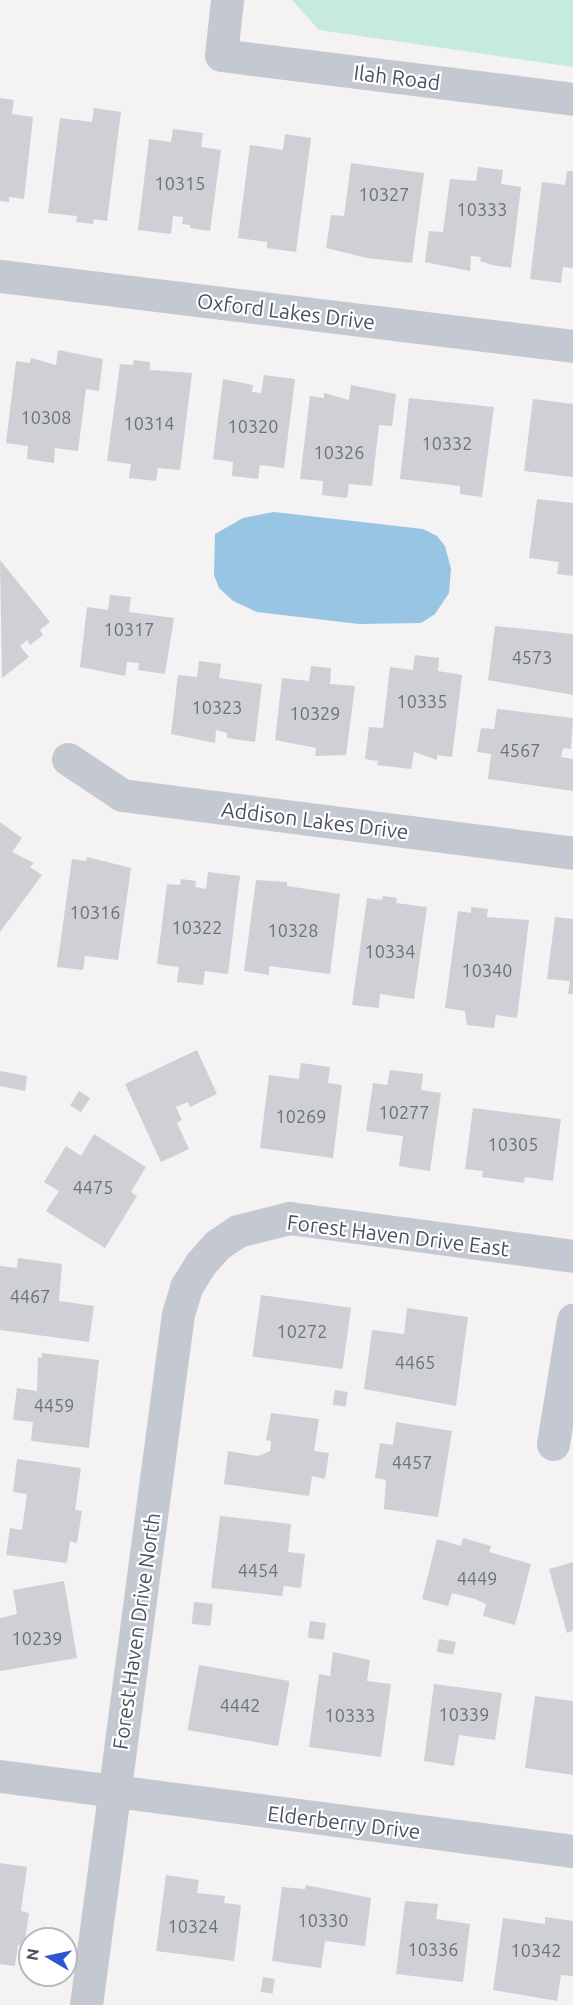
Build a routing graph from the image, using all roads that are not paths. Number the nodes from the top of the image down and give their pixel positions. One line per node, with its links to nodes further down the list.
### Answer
1 (227, 0): 2 (street, Ilah Road)
2 (573, 99)
3 (0, 276): 4 (street, Oxford Lakes Drive)
4 (573, 346)
5 (68, 759): 6 (street, Addison Lakes Drive)
6 (573, 853)
7 (573, 1256): 8 (street, Forest Haven Drive East)
8 (201, 1263): 12 (street, Forest Haven Drive North)
9 (573, 1320): 10 (street)
10 (554, 1444)
11 (0, 1776): 12 (street, Elderberry Drive)
12 (114, 1793): 13 (street, Elderberry Drive); 14 (street, Forest Haven Drive North)
13 (573, 1851)
14 (86, 2005)

